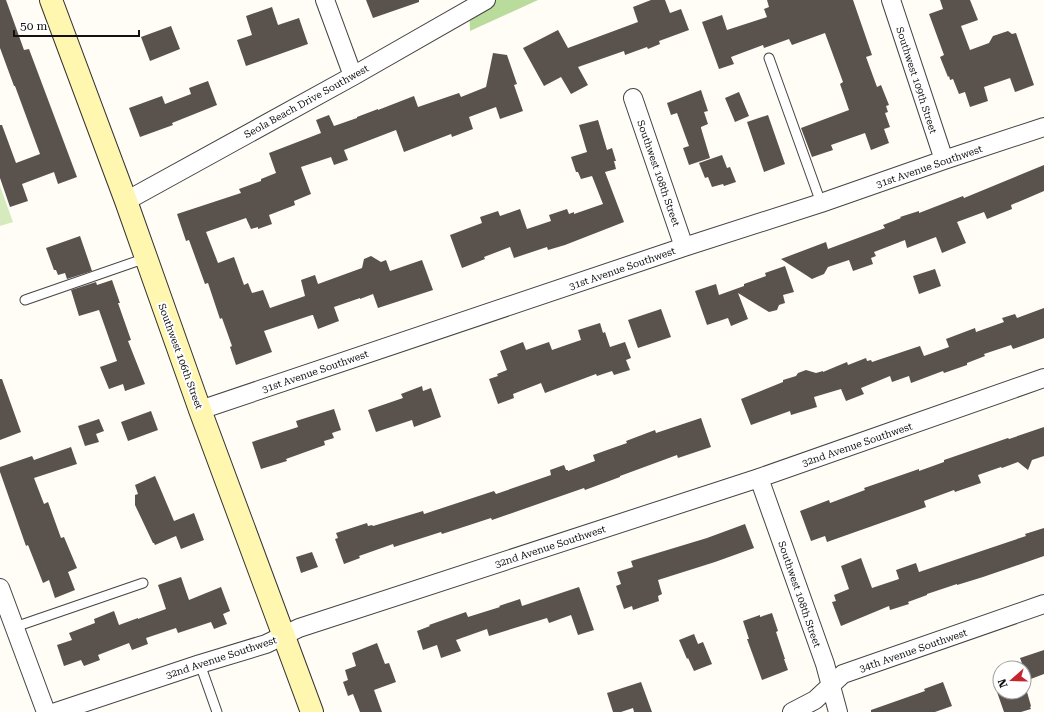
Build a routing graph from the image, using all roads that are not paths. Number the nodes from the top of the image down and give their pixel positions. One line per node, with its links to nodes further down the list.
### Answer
1 (51, 0): 10 (street, Southwest 106th Street)
2 (325, 0): 6 (street)
3 (486, 0): 6 (street, Seola Beach Drive Southwest)
4 (891, 0): 9 (street, Southwest 109th Street)
5 (770, 58): 11 (lane)
6 (353, 76): 10 (street, Seola Beach Drive Southwest)
7 (633, 98): 12 (street, Southwest 108th Street)
8 (1044, 127): 9 (street, 31st Avenue Southwest)
9 (944, 160): 11 (street, 31st Avenue Southwest)
10 (126, 201): 13 (street, Southwest 106th Street)
11 (821, 203): 12 (street, 31st Avenue Southwest)
12 (684, 247): 16 (street, 31st Avenue Southwest)
13 (146, 258): 14 (lane); 16 (street, Southwest 106th Street)
14 (25, 300)
15 (1044, 378): 17 (street, 32nd Avenue Southwest)
16 (200, 410): 22 (street, Southwest 106th Street)
17 (759, 478): 22 (street, 32nd Avenue Southwest); 24 (street, Southwest 108th Street)
18 (143, 583): 21 (lane)
19 (0, 588): 21 (street)
20 (1044, 604): 24 (street, 34th Avenue Southwest)
21 (15, 627): 25 (street)
22 (284, 636): 23 (street, 32nd Avenue Southwest); 28 (street, Southwest 106th Street)
23 (200, 664): 26 (street, 32nd Avenue Southwest); 27 (lane)
24 (830, 686): 29 (street, 34th Avenue Southwest); 30 (street, Southwest 108th Street)
25 (46, 712)
26 (56, 712)
27 (217, 712)
28 (312, 712)
29 (792, 712)
30 (838, 712)

